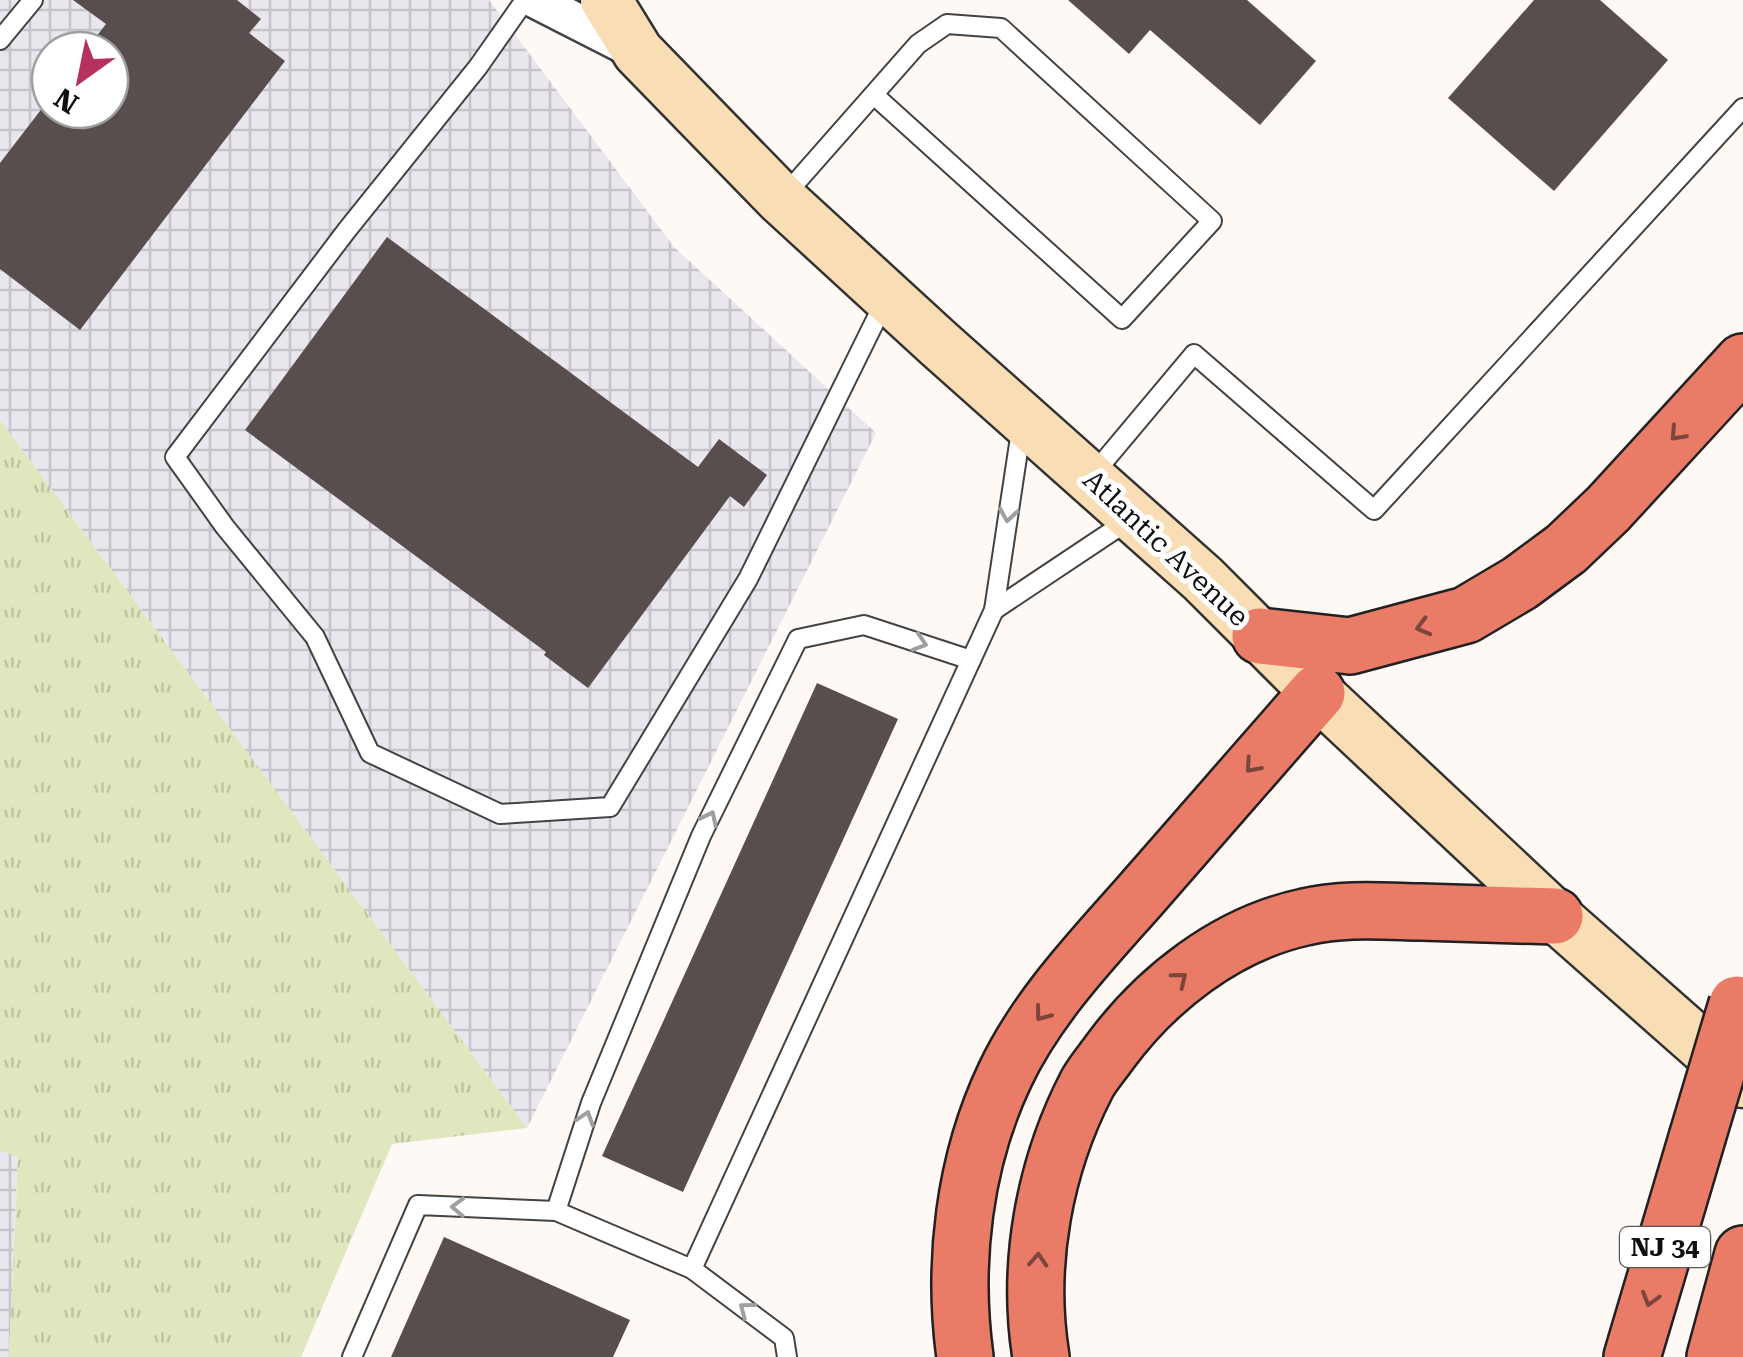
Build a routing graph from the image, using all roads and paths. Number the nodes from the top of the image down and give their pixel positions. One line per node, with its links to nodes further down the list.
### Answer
1 (33, 0): 5 (lane)
2 (525, 0): 10 (lane)
3 (535, 0): 6 (street)
4 (606, 0): 6 (main road, Atlantic Avenue)
5 (0, 40)
6 (638, 52): 9 (main road, Atlantic Avenue)
7 (874, 94): 7 (lane); 9 (lane)
8 (1743, 108): 13 (lane)
9 (781, 199): 10 (main road, Atlantic Avenue)
10 (888, 296): 12 (main road, Atlantic Avenue)
11 (1743, 362): 16 (highway, one-way to 16)
12 (1023, 418): 13 (main road, Atlantic Avenue); 15 (lane, one-way to 15)
13 (1090, 478): 14 (main road, Atlantic Avenue)
14 (1134, 518): 15 (lane); 16 (main road, Atlantic Avenue)
15 (994, 610): 17 (lane)
16 (1260, 636): 18 (main road, Atlantic Avenue)
17 (972, 660): 22 (lane, one-way to 17); 24 (lane)
18 (1317, 693): 19 (main road, Atlantic Avenue); 27 (highway, one-way to 27)
19 (1555, 916): 21 (main road, Atlantic Avenue); 28 (highway, one-way to 19)
20 (1740, 994): 29 (highway, NJ 34, one-way to 29, bridge)
21 (1743, 1082)
22 (556, 1211): 24 (lane); 25 (lane, one-way to 25)
23 (1743, 1254): 30 (highway, NJ 34)
24 (692, 1269): 26 (lane, one-way to 24)
25 (352, 1357)
26 (787, 1357)
27 (965, 1357)
28 (1040, 1357)
29 (1632, 1357)
30 (1714, 1357)

